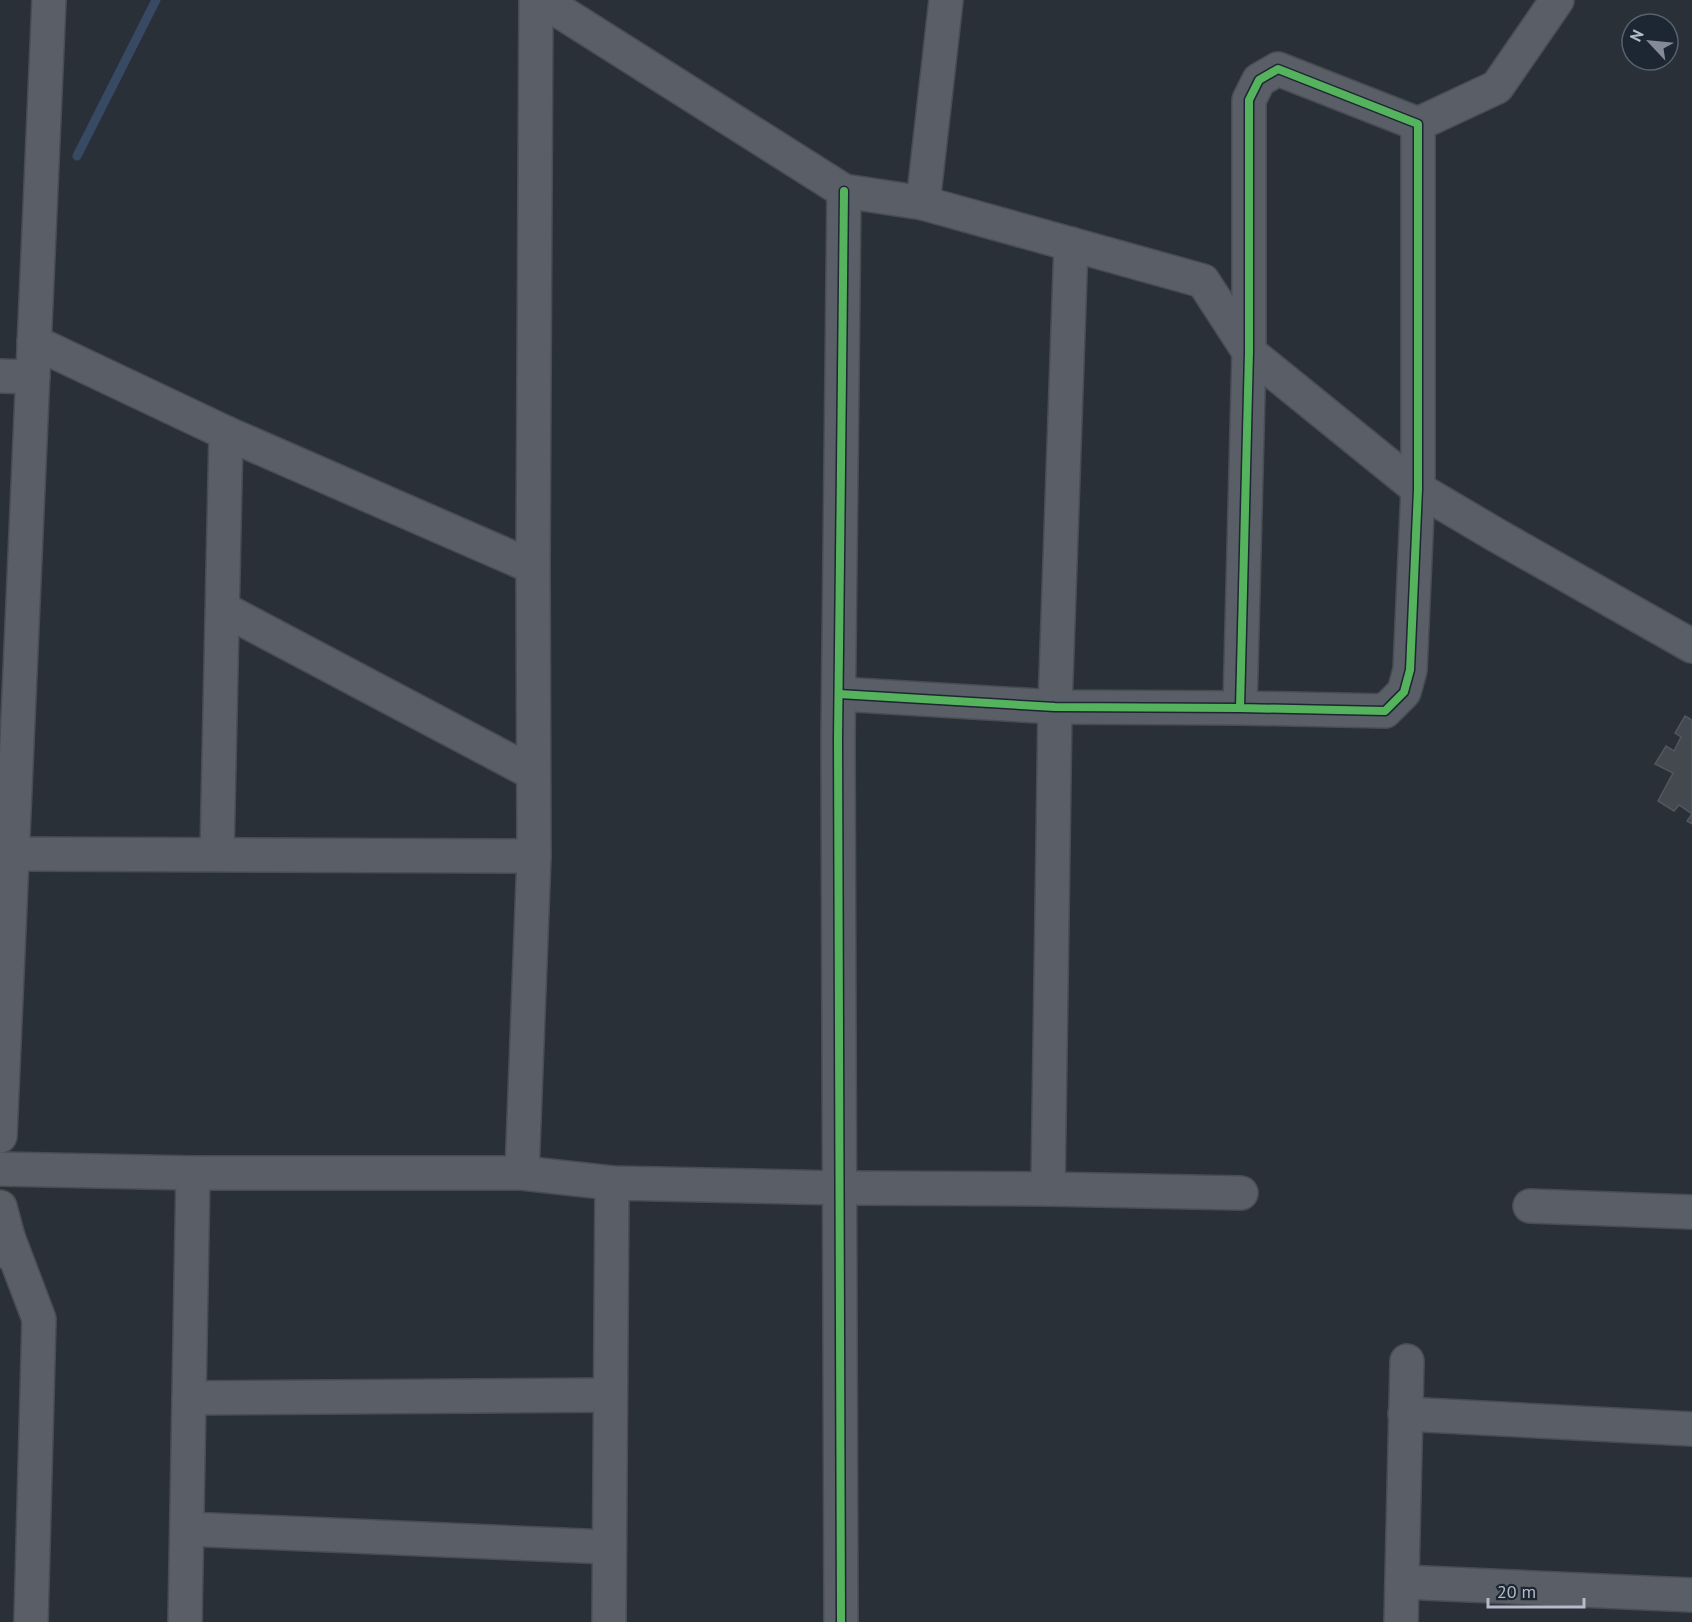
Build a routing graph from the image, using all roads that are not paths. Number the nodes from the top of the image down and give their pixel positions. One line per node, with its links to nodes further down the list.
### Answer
1 (49, 0): 10 (street)
2 (536, 0): 16 (street)
3 (542, 0): 7 (street)
4 (946, 0): 8 (street)
5 (1557, 0): 6 (street)
6 (1418, 124): 11 (street); 15 (street)
7 (844, 191): 8 (street); 19 (street)
8 (923, 203): 9 (street)
9 (1071, 244): 11 (street); 20 (street)
10 (34, 342): 13 (street); 14 (street)
11 (1250, 352): 15 (street); 21 (street)
12 (0, 376): 13 (street)
13 (33, 377): 23 (street)
14 (226, 434): 16 (street); 17 (street)
15 (1418, 489): 18 (street); 21 (street)
16 (533, 567): 22 (street)
17 (223, 609): 22 (street); 24 (street)
18 (1692, 646)
19 (839, 694): 20 (street); 31 (street)
20 (1055, 706): 21 (street); 32 (street)
21 (1240, 708)
22 (533, 773): 25 (street)
23 (12, 854): 24 (street); 26 (street)
24 (217, 854): 25 (street)
25 (534, 855): 29 (street)
26 (0, 1136)
27 (0, 1169): 28 (street)
28 (193, 1173): 29 (street); 39 (street)
29 (522, 1173): 30 (street)
30 (612, 1183): 31 (street); 38 (street)
31 (840, 1188): 32 (street); 49 (street)
32 (1048, 1189): 33 (street)
33 (1241, 1193)
34 (1530, 1206): 35 (street)
35 (1692, 1212)
36 (2, 1232): 46 (street)
37 (1407, 1361): 40 (street)
38 (610, 1395): 39 (street); 43 (street)
39 (189, 1398): 42 (street)
40 (1405, 1414): 41 (street); 44 (street)
41 (1692, 1429)
42 (187, 1529): 43 (street); 47 (street)
43 (609, 1546): 48 (street)
44 (1402, 1582): 45 (street); 50 (street)
45 (1692, 1595)
46 (31, 1622)
47 (185, 1622)
48 (609, 1622)
49 (841, 1622)
50 (1401, 1622)

